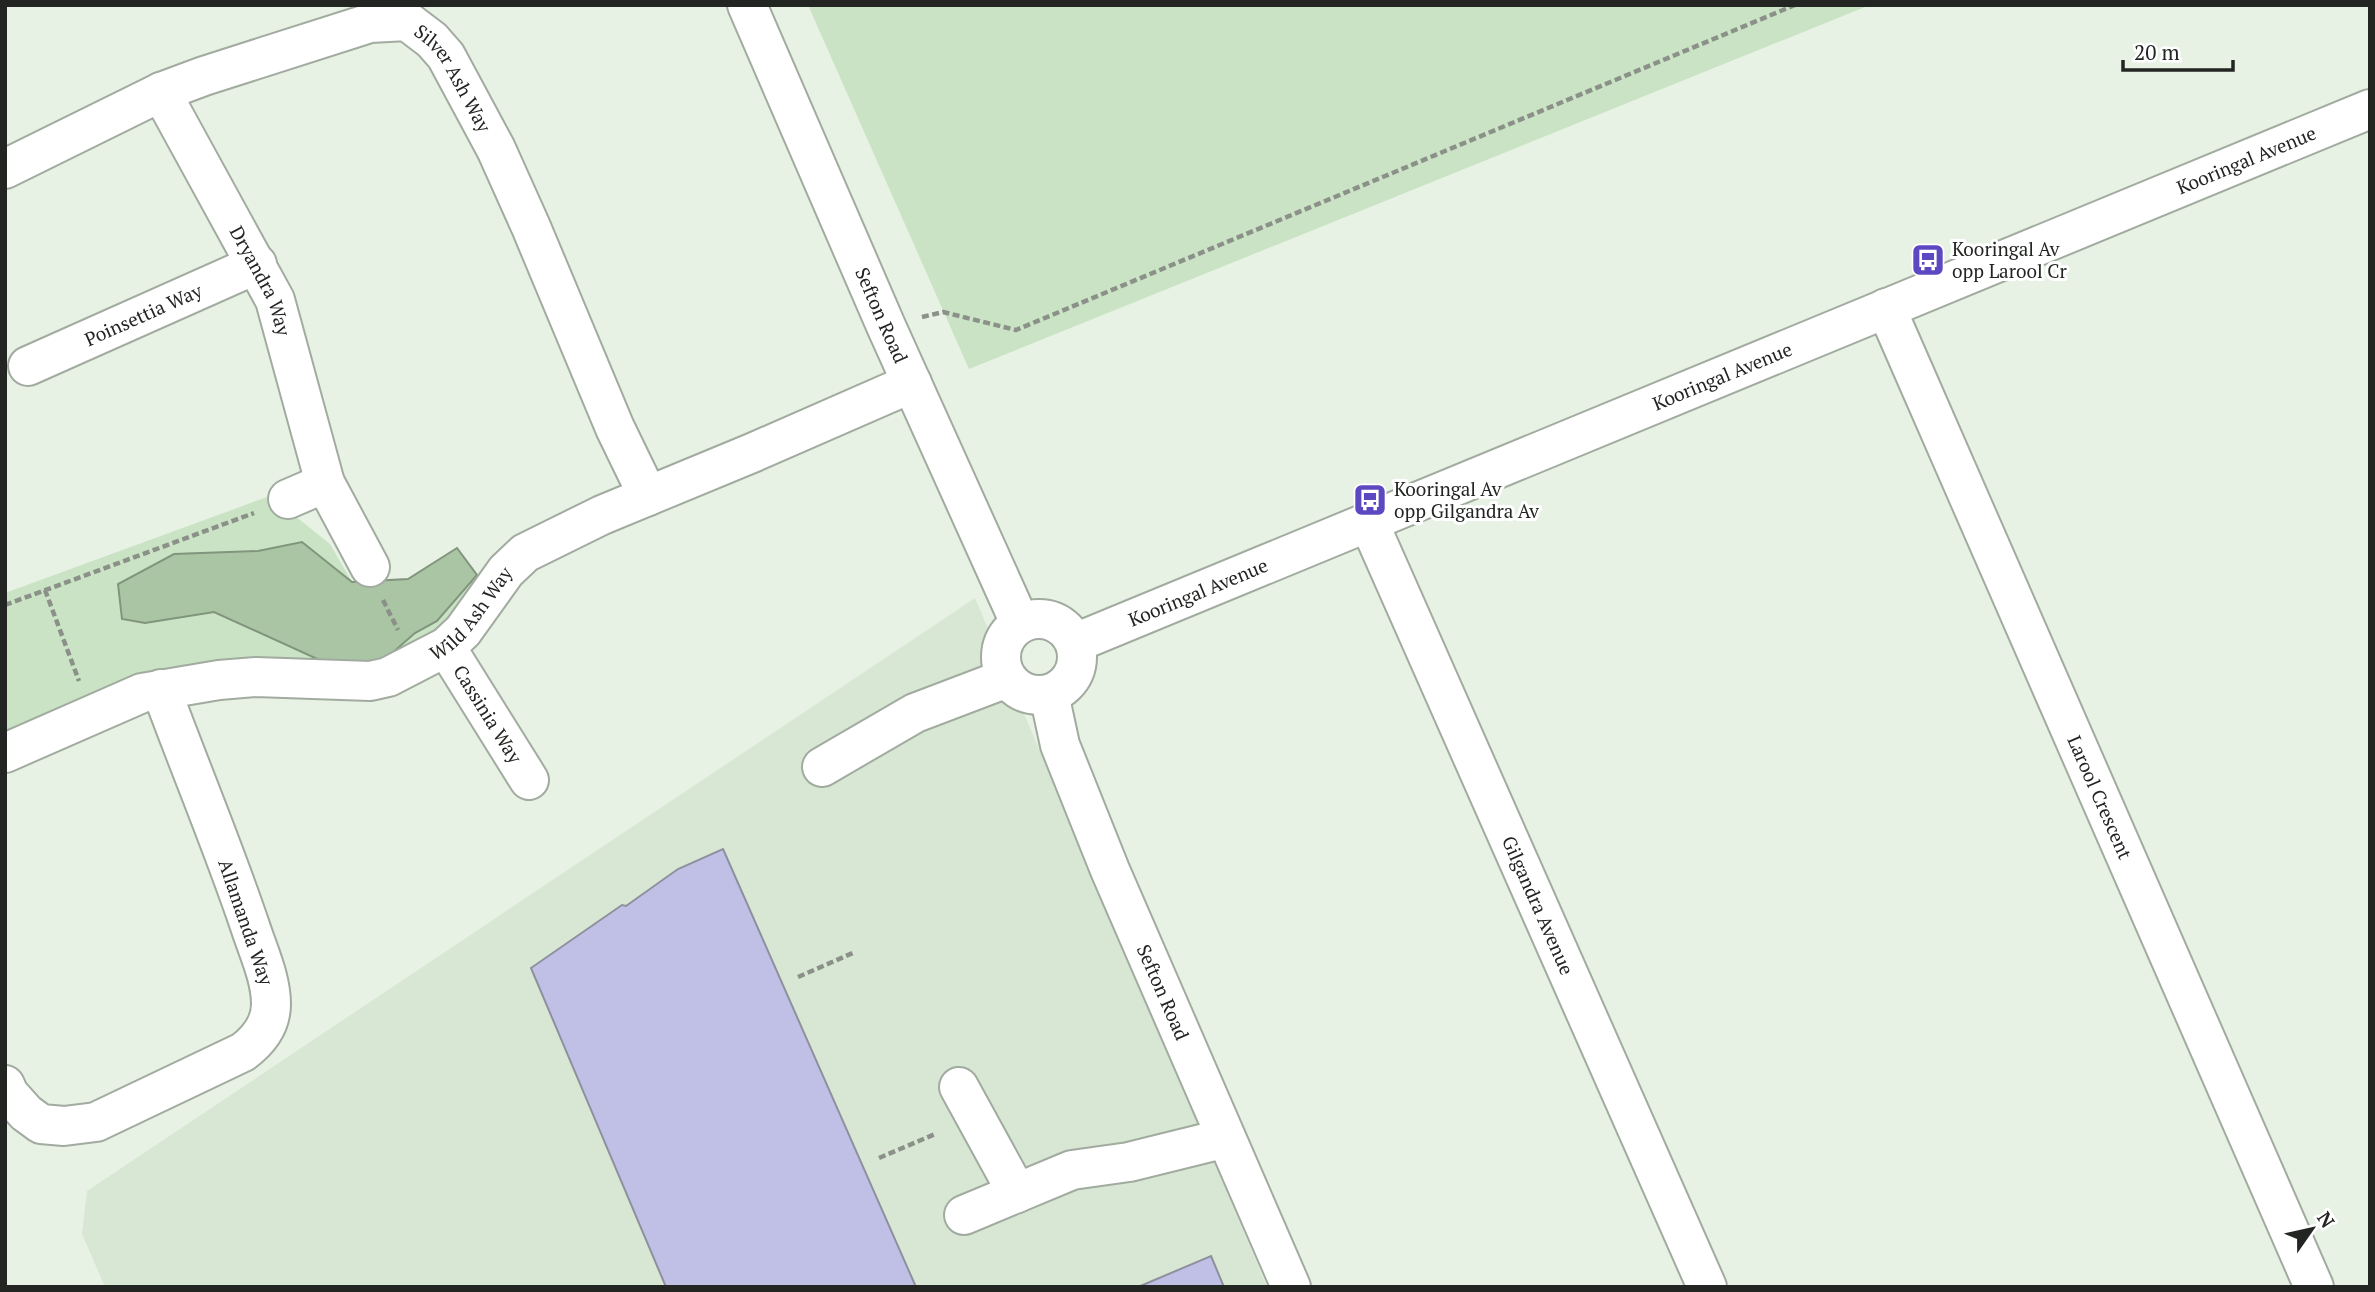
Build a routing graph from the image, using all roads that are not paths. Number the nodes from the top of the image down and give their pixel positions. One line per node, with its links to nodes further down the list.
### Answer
1 (747, 5): 9 (street, Sefton Road)
2 (408, 13): 3 (street, Silver Ash Way); 11 (street, Silver Ash Way)
3 (161, 92): 5 (street, Silver Ash Way); 6 (street, Dryandra Way)
4 (2370, 108): 7 (street, Kooringal Avenue)
5 (5, 169)
6 (257, 264): 8 (street, Poinsettia Way); 10 (street, Dryandra Way)
7 (1886, 308): 13 (street, Kooringal Avenue); 31 (street, Larool Crescent)
8 (29, 366)
9 (912, 383): 11 (street, Wild Ash Way); 15 (street, Sefton Road)
10 (325, 483): 12 (street); 14 (street, Dryandra Way)
11 (648, 496): 17 (street, Wild Ash Way)
12 (288, 499)
13 (1369, 523): 16 (street, Kooringal Avenue); 30 (street, Gilgandra Avenue)
14 (370, 567)
15 (1020, 623): 16 (street); 18 (street)
16 (1075, 643): 20 (street)
17 (446, 647): 19 (street, Wild Ash Way); 23 (street, Cassinia Way)
18 (1007, 678): 20 (street); 22 (street)
19 (161, 689): 21 (street, Wild Ash Way); 24 (street, Allamanda Way)
20 (1049, 694): 26 (street, Sefton Road)
21 (5, 753)
22 (822, 767)
23 (529, 780)
24 (5, 1085)
25 (959, 1087): 27 (street)
26 (1226, 1139): 27 (street); 29 (street, Sefton Road)
27 (1017, 1193): 28 (street)
28 (964, 1215)
29 (1291, 1287)
30 (1707, 1287)
31 (2314, 1287)

